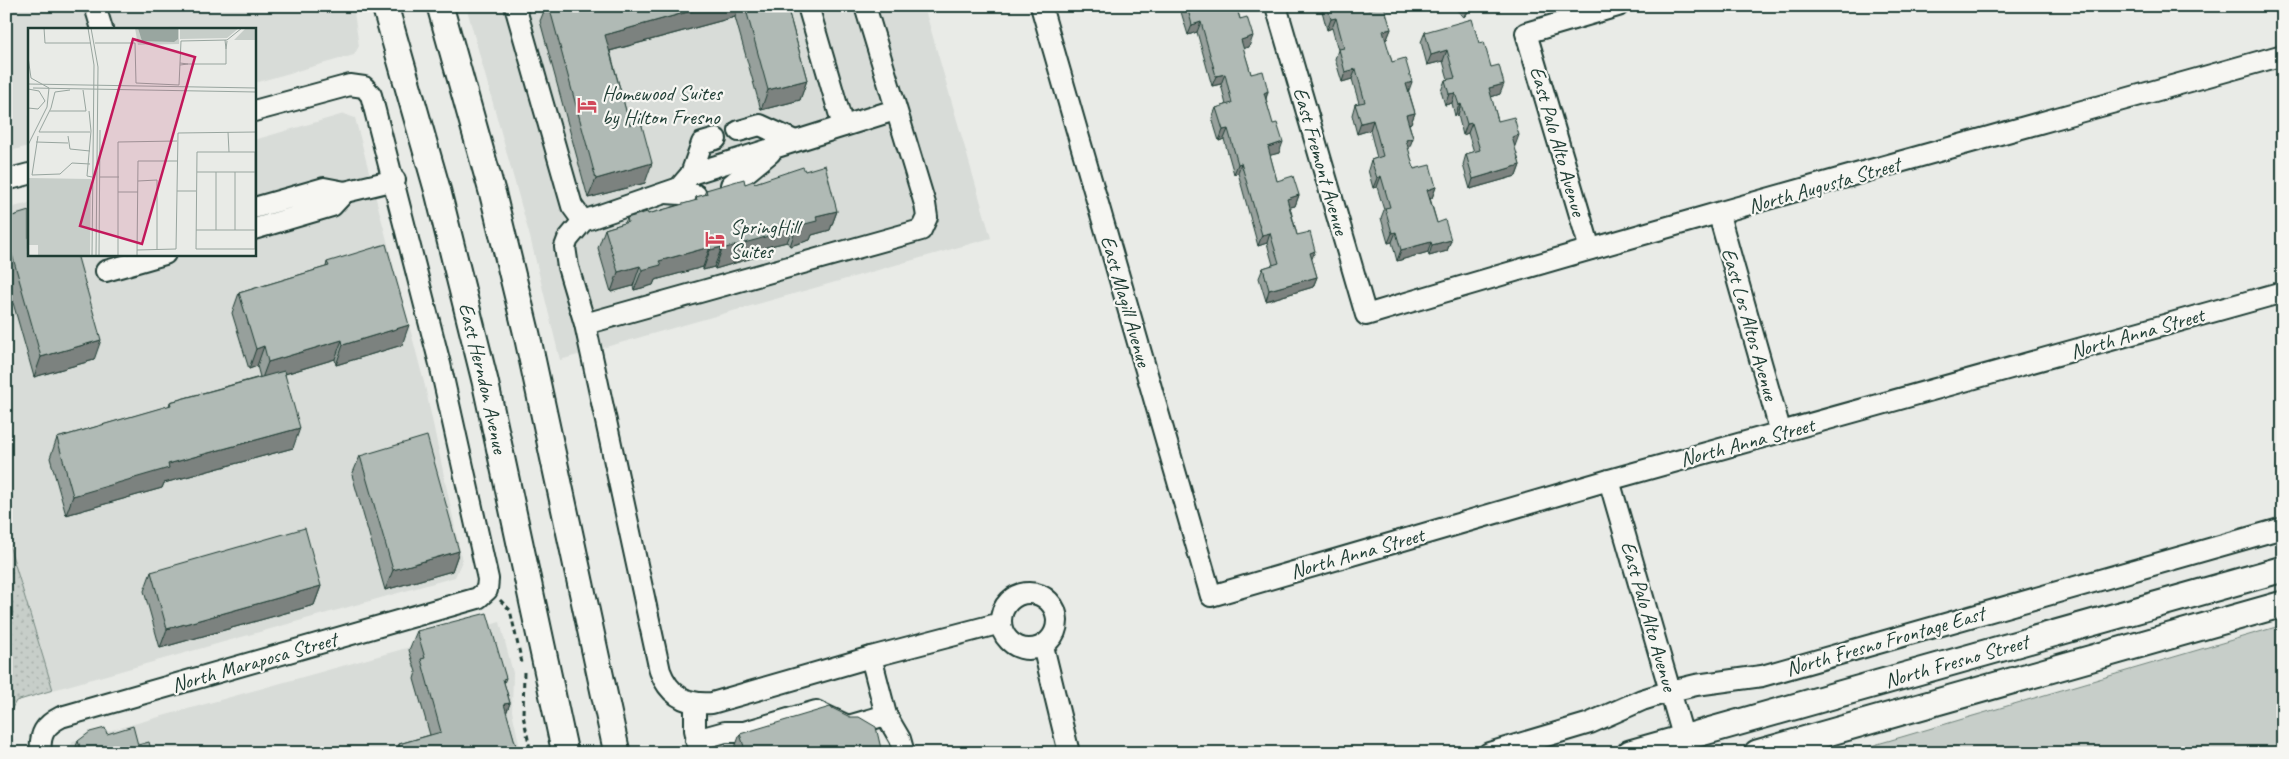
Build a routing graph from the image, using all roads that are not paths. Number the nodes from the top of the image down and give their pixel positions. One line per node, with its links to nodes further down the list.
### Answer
1 (95, 6): 10 (street)
2 (385, 6): 52 (main road, East Herndon Avenue)
3 (440, 6): 53 (main road)
4 (515, 6): 28 (street)
5 (808, 6): 14 (street)
6 (865, 6): 12 (street)
7 (1041, 6): 41 (street, East Magill Avenue)
8 (1276, 6): 34 (street, East Fremont Avenue)
9 (1618, 6): 30 (street, East Palo Alto Avenue)
10 (102, 28)
11 (2283, 55): 27 (street, North Augusta Street)
12 (895, 110): 14 (street); 35 (street)
13 (255, 112): 21 (street, East Herndon Avenue)
14 (843, 126): 17 (street)
15 (740, 131): 17 (street)
16 (716, 138): 19 (street)
17 (787, 144): 19 (street); 22 (street)
18 (28, 174): 20 (street)
19 (691, 174): 24 (street)
20 (6, 180)
21 (395, 180): 23 (street); 40 (street, East Herndon Avenue)
22 (731, 184)
23 (345, 192): 26 (street); 29 (street)
24 (664, 193): 25 (street); 28 (street)
25 (696, 195)
26 (255, 208)
27 (1719, 214): 30 (street, North Augusta Street); 36 (street, East Los Altos Avenue)
28 (583, 221): 35 (street)
29 (255, 228)
30 (1590, 249): 34 (street, North Augusta Street)
31 (162, 255): 32 (street)
32 (106, 271)
33 (2283, 292): 36 (street, North Anna Street)
34 (1366, 316)
35 (585, 324): 47 (street)
36 (1781, 433): 37 (street, North Anna Street)
37 (1609, 480): 41 (street, North Anna Street); 46 (street, East Palo Alto Avenue)
38 (2283, 528): 46 (street, North Fresno Frontage East)
39 (2283, 569): 49 (main road, North Fresno Street)
40 (493, 595): 51 (street, North Maraposa Street)
41 (1211, 596)
42 (2283, 604): 58 (main road, North Fresno Street)
43 (1001, 623): 44 (street); 44 (street); 45 (street)
44 (1043, 646): 55 (street)
45 (870, 657): 47 (street); 48 (street)
46 (1670, 691): 49 (street, East Palo Alto Avenue); 56 (street, North Fresno Frontage East)
47 (696, 703): 50 (street)
48 (886, 715): 50 (street); 54 (street)
49 (1686, 745): 57 (main road, North Fresno Street)
50 (698, 746)
51 (41, 752)
52 (565, 753)
53 (617, 753)
54 (904, 753)
55 (1069, 753)
56 (1489, 753)
57 (1630, 753)
58 (1757, 753)

